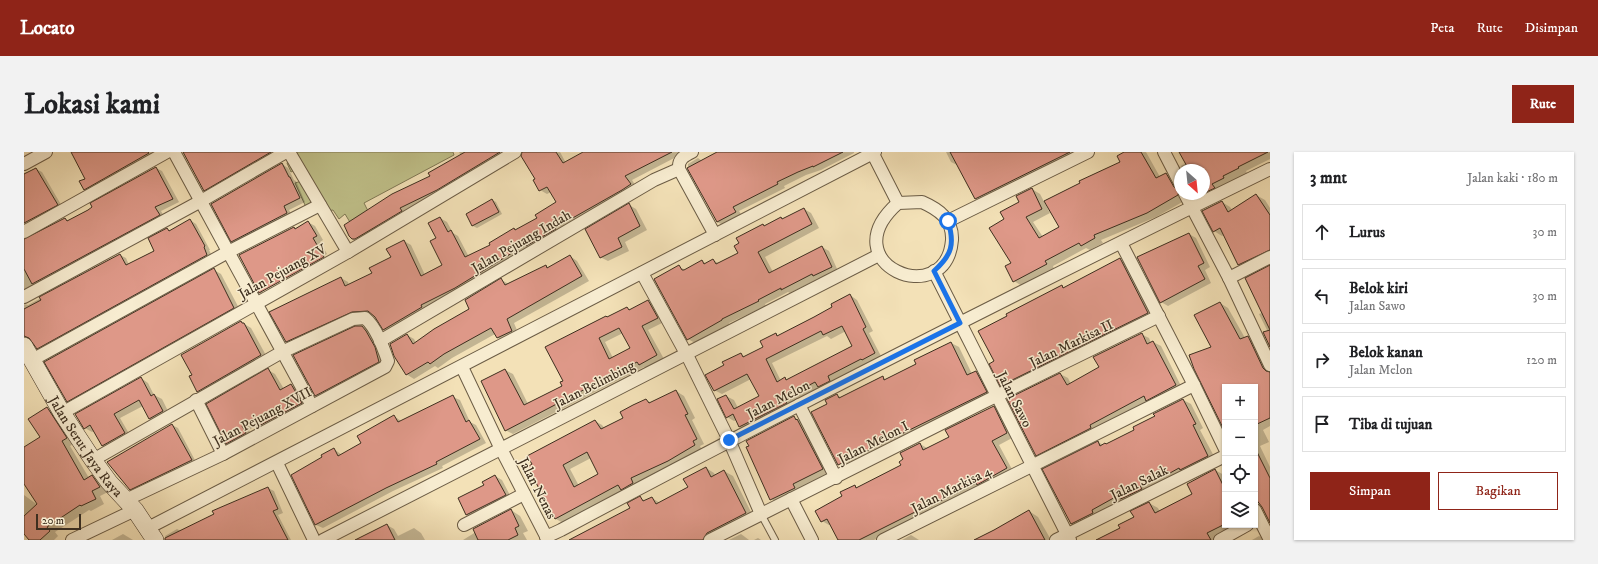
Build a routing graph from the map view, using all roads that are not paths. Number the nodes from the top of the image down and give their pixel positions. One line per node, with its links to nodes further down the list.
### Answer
1 (46, 152): 10 (street)
2 (167, 152): 20 (street)
3 (174, 152): 15 (street)
4 (287, 152): 15 (street); 17 (street)
5 (515, 152): 24 (street, Jalan Pejuang XV)
6 (692, 152): 11 (street)
7 (873, 152): 16 (street); 21 (street)
8 (1088, 152): 19 (street)
9 (1164, 152): 13 (street)
10 (24, 164)
11 (679, 169): 21 (street); 34 (street, Jalan Pejuang Indah)
12 (1270, 170): 18 (street, Jalan Melon)
13 (1174, 171)
14 (1188, 200): 18 (street)
15 (201, 201): 23 (street); 30 (street)
16 (898, 203): 19 (street); 25 (street)
17 (320, 205): 23 (street); 24 (street)
18 (1192, 207): 22 (street, Jalan Melon); 29 (street)
19 (948, 221): 27 (street)
20 (24, 232)
21 (715, 235): 28 (street)
22 (1121, 243): 32 (street); 33 (street, Jalan Melon)
23 (228, 252): 31 (street); 37 (street)
24 (348, 252): 31 (street, Jalan Pejuang XV)
25 (879, 255): 27 (street); 38 (street, Jalan Belimbing)
26 (1270, 257): 29 (street)
27 (934, 271): 33 (street, Jalan Sawo)
28 (642, 273): 38 (street); 40 (street)
29 (1229, 278): 35 (street)
30 (24, 297)
31 (256, 303): 36 (street); 46 (street, Jalan Pejuang XV)
32 (1159, 316): 41 (street); 42 (street, Jalan Markisa II)
33 (960, 323): 42 (street, Jalan Sawo); 44 (street, Jalan Melon)
34 (380, 341): 36 (street); 45 (street, Jalan Pejuang XVII)
35 (1266, 347): 39 (street)
36 (282, 352): 43 (street); 45 (street)
37 (28, 353): 46 (street, Jalan Serut Jaya Raya)
38 (686, 354): 47 (street); 49 (street, Jalan Belimbing)
39 (1270, 365)
40 (462, 367): 49 (street, Jalan Nenas); 53 (street)
41 (1194, 384): 48 (street); 54 (street, Jalan Markisa 4)
42 (997, 396): 54 (street, Jalan Sawo); 55 (street, Jalan Melon I)
43 (196, 400): 50 (street); 52 (street)
44 (799, 405): 47 (street, Jalan Melon); 55 (street)
45 (312, 406): 50 (street, Jalan Pejuang XVII)
46 (62, 413): 52 (street, Jalan Serut Jaya Raya)
47 (729, 440): 59 (street); 65 (street, Jalan Melon)
48 (1222, 443)
49 (501, 449): 56 (street, Jalan Nenas); 68 (street, Jalan Belimbing)
50 (223, 454): 58 (street, Jalan Pejuang XVII)
51 (1222, 458): 66 (street, Jalan Salak)
52 (93, 460): 58 (street, Jalan Serut Jaya Raya)
53 (277, 463): 63 (street); 67 (street)
54 (1032, 465): 66 (street, Jalan Sawo); 72 (street, Jalan Markisa 4)
55 (836, 478): 57 (street, Jalan Melon I)
56 (524, 494): 61 (street); 65 (street, Jalan Nenas)
57 (791, 499): 59 (street, Jalan Melon I); 71 (street)
58 (131, 506): 63 (street, Jalan Serut Jaya Raya); 64 (street, Jalan Pejuang XVII)
59 (761, 514): 69 (street, Jalan Melon I); 70 (lane)
60 (1258, 519): 74 (street)
61 (464, 525)
62 (1242, 528): 73 (street)
63 (152, 534)
64 (81, 538)
65 (547, 538)
66 (1064, 538)
67 (314, 540)
68 (323, 540)
69 (710, 540)
70 (775, 540)
71 (812, 540)
72 (884, 540)
73 (1220, 540)
74 (1270, 540)

